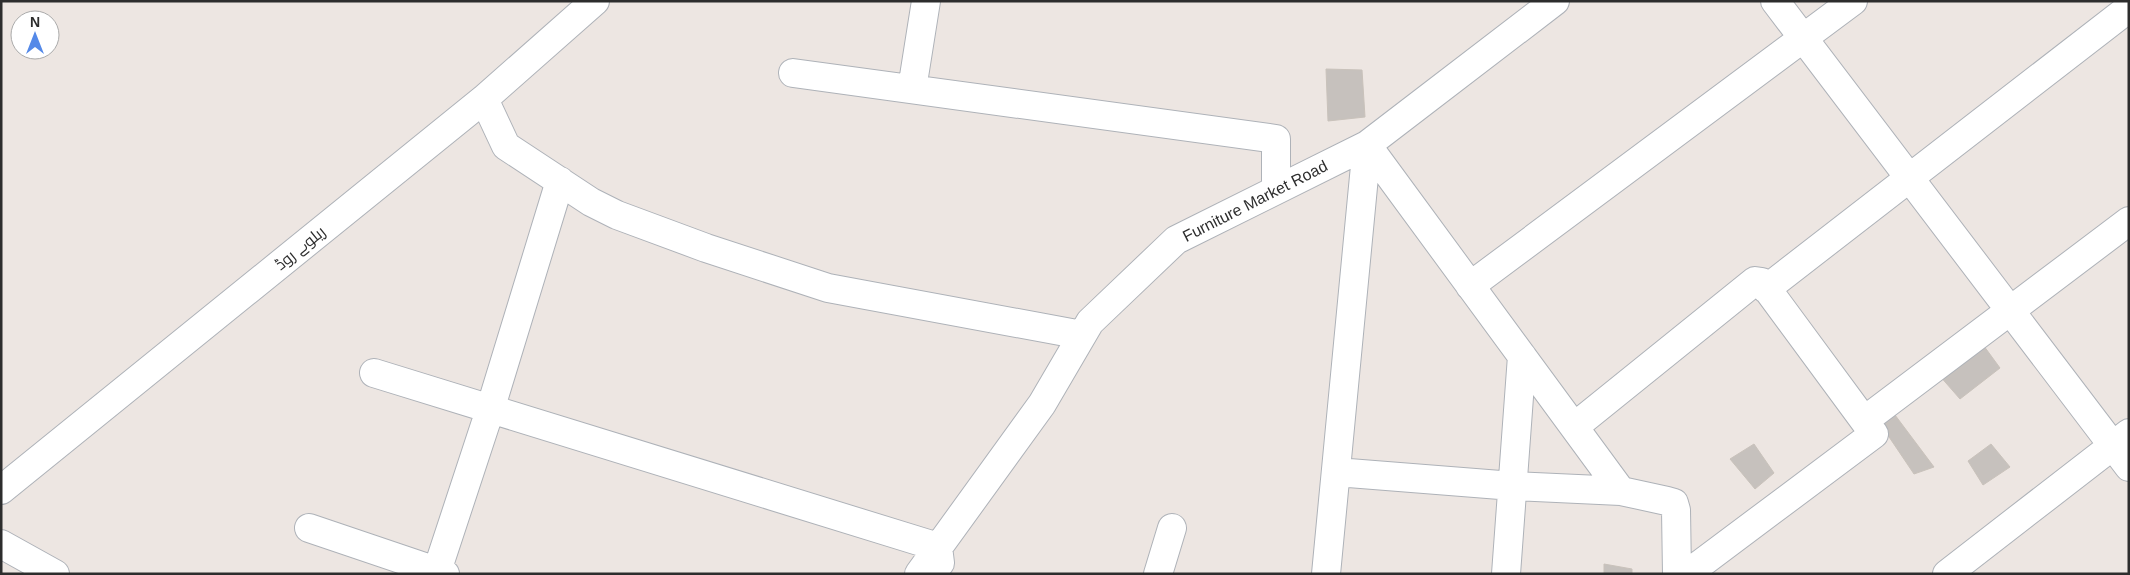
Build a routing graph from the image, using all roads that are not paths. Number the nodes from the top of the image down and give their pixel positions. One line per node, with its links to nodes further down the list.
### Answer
1 (595, 1): 10 (street, ریلوے روڈ)
2 (926, 1): 9 (street)
3 (1555, 1): 11 (street, Furniture Market Road)
4 (1775, 1): 7 (street)
5 (1853, 1): 7 (street)
6 (2129, 8): 12 (street)
7 (1803, 38): 12 (street); 16 (street)
8 (794, 73): 9 (street)
9 (912, 89): 14 (street)
10 (484, 99): 13 (street); 29 (street, ریلوے روڈ)
11 (1367, 145): 14 (street, Furniture Market Road); 16 (street); 27 (street)
12 (1909, 178): 17 (street); 18 (street)
13 (560, 181): 19 (street); 22 (street)
14 (1276, 190): 19 (street, Furniture Market Road)
15 (2129, 221): 18 (street)
16 (1470, 286): 20 (street)
17 (1766, 289): 23 (street); 24 (street)
18 (2010, 311): 23 (street); 25 (street)
19 (1082, 335): 34 (street, Furniture Market Road)
20 (1522, 356): 24 (street); 28 (street)
21 (374, 373): 22 (street)
22 (490, 410): 34 (street); 35 (street)
23 (1865, 420): 43 (street)
24 (1574, 427): 30 (street)
25 (2120, 439): 26 (street); 44 (street)
26 (2129, 467)
27 (1336, 472): 28 (street); 40 (street)
28 (1513, 486): 30 (street); 41 (street)
29 (1, 490)
30 (1621, 491): 42 (street)
31 (309, 528): 35 (street)
32 (1172, 528): 39 (street)
33 (1, 544): 36 (street)
34 (938, 547): 37 (street, Furniture Market Road); 38 (street)
35 (441, 572)
36 (55, 574)
37 (919, 574)
38 (942, 574)
39 (1158, 574)
40 (1326, 574)
41 (1506, 574)
42 (1677, 574)
43 (1687, 574)
44 (1947, 574)

